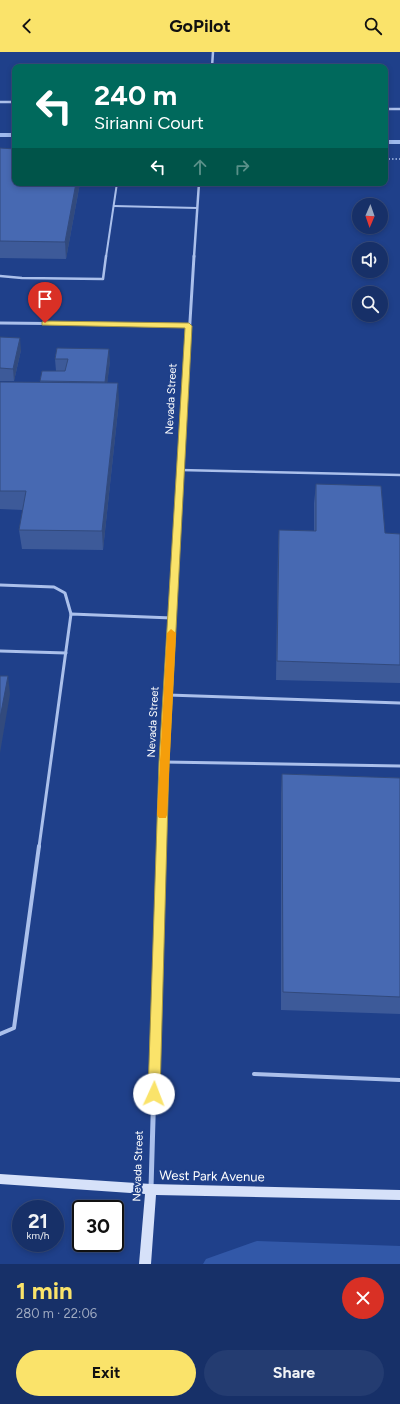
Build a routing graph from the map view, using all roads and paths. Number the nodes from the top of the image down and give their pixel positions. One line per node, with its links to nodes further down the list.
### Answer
1 (213, 52): 2 (street)
2 (212, 64)
3 (0, 102): 4 (street)
4 (12, 102)
5 (388, 109): 6 (street)
6 (400, 109)
7 (388, 159): 8 (path)
8 (400, 159)
9 (117, 186): 11 (lane)
10 (200, 186): 12 (street, Nevada Street)
11 (114, 206): 12 (lane); 13 (lane)
12 (197, 208): 15 (street, Nevada Street)
13 (0, 276)
14 (0, 323): 15 (street)
15 (189, 326): 16 (street, Nevada Street)
16 (180, 470): 17 (lane); 20 (street, Nevada Street)
17 (400, 476)
18 (0, 585): 19 (lane)
19 (71, 614): 20 (lane); 22 (lane)
20 (172, 618): 23 (street, Nevada Street)
21 (0, 651): 22 (lane)
22 (66, 653): 27 (lane)
23 (168, 696): 24 (lane); 25 (street, Nevada Street)
24 (400, 703)
25 (164, 762): 26 (lane); 31 (street, Nevada Street)
26 (400, 766)
27 (0, 1034)
28 (254, 1074): 29 (lane)
29 (400, 1080)
30 (0, 1179): 31 (street, West Park Avenue)
31 (151, 1189): 32 (street, West Park Avenue); 33 (street, Nevada Street)
32 (400, 1195)
33 (145, 1264)

